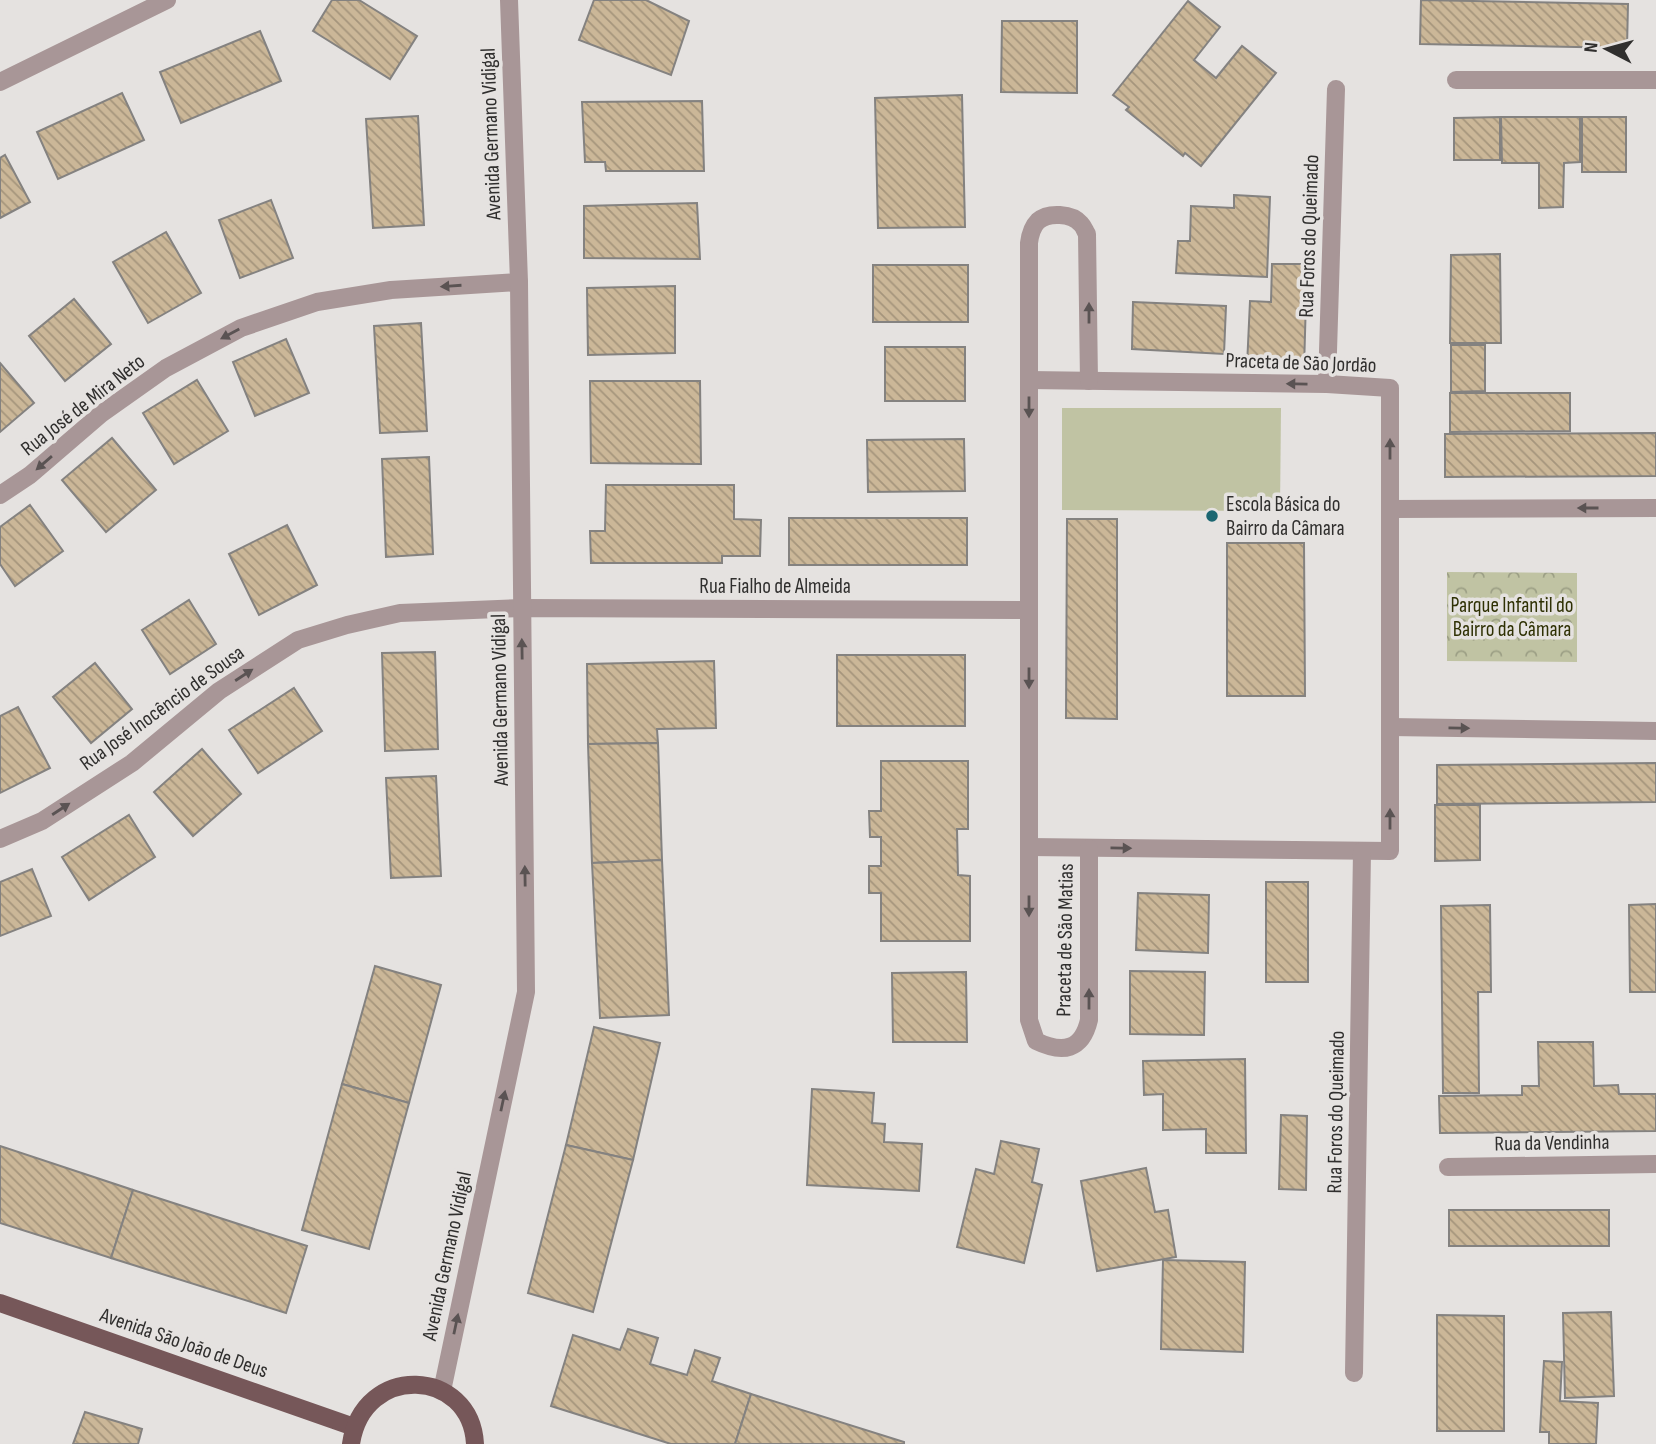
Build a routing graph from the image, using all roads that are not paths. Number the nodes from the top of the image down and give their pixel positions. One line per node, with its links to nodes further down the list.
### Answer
1 (167, 0): 5 (street)
2 (509, 0): 7 (street, Avenida Germano Vidigal)
3 (1456, 80): 4 (street)
4 (1656, 80)
5 (0, 82)
6 (1336, 89): 10 (street, Rua Foros do Queimado)
7 (519, 282): 11 (street, Rua José de Mira Neto, one-way to 11); 14 (street, Avenida Germano Vidigal)
8 (1029, 380): 9 (street, Praceta de São Jordão); 9 (street, one-way to 8); 15 (street, one-way to 15)
9 (1089, 381): 10 (street, Praceta de São Jordão, one-way to 9)
10 (1327, 384): 13 (street, Praceta de São Jordão, one-way to 10)
11 (0, 495)
12 (1656, 508): 13 (street, one-way to 13)
13 (1390, 509): 16 (street)
14 (522, 608): 15 (street, Rua Fialho de Almeida); 18 (street, Rua José Inocêncio de Sousa, one-way to 14); 26 (street, Avenida Germano Vidigal, one-way to 14)
15 (1029, 610): 19 (street, Praceta de São Matias, one-way to 19)
16 (1390, 727): 17 (street, one-way to 17); 21 (street, Praceta de São Matias, one-way to 16)
17 (1656, 730)
18 (0, 839)
19 (1029, 847): 20 (street, Praceta de São Matias); 20 (street, Praceta de São Matias, one-way to 20)
20 (1089, 848): 21 (street, Praceta de São Matias, one-way to 21)
21 (1362, 851): 25 (street, Rua Foros do Queimado)
22 (1656, 1164): 23 (street, Rua da Vendinha)
23 (1448, 1167)
24 (0, 1303): 27 (main road, Avenida São João de Deus)
25 (1354, 1373)
26 (442, 1391): 27 (main road, Avenida São João de Deus); 28 (main road)
27 (352, 1436)
28 (475, 1444)

